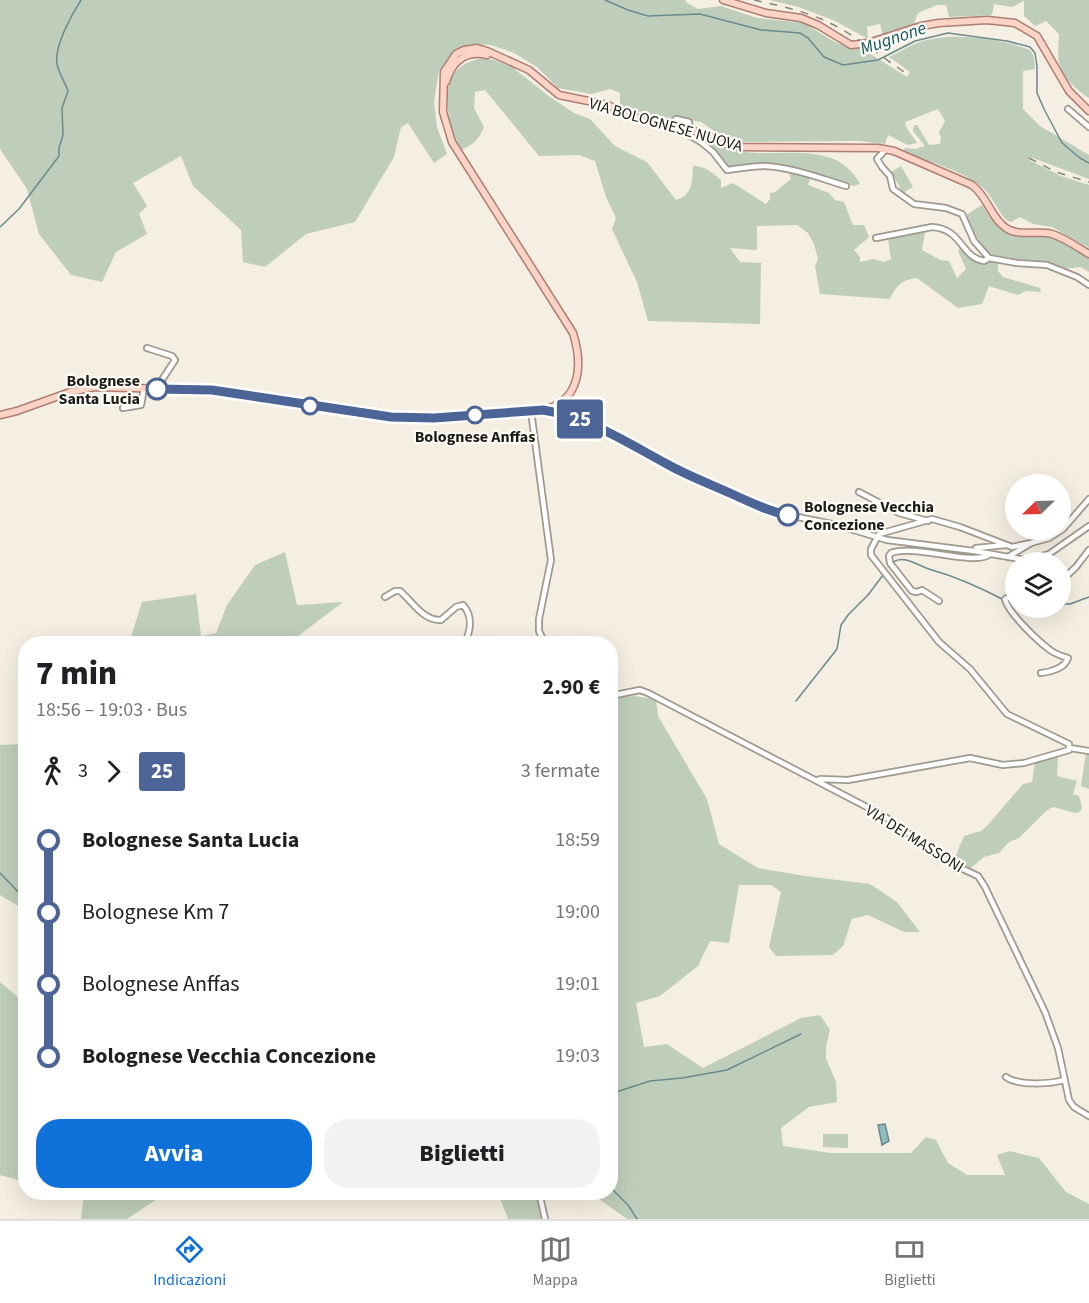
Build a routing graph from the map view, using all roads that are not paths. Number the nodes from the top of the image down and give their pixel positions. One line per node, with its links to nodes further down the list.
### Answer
1 (723, 0): 3 (main road)
2 (1068, 109): 6 (street)
3 (1089, 111)
4 (672, 124): 5 (main road, VIA BOLOGNESE NUOVA); 7 (street); 18 (main road, VIA BOLOGNESE NUOVA)
5 (682, 126): 7 (main road, VIA BOLOGNESE NUOVA); 9 (street)
6 (1089, 127)
7 (690, 128): 8 (main road, VIA BOLOGNESE NUOVA)
8 (886, 149): 11 (main road, VIA BOLOGNESE NUOVA); 12 (street)
9 (846, 186)
10 (876, 238): 12 (street)
11 (1089, 254)
12 (989, 258): 13 (street)
13 (1089, 285)
14 (147, 348): 16 (street)
15 (144, 388): 16 (main road); 17 (street); 20 (main road)
16 (156, 389): 19 (main road)
17 (123, 408)
18 (560, 408): 19 (main road); 25 (street)
19 (531, 411): 39 (street)
20 (0, 415)
21 (859, 492): 23 (street)
22 (1089, 499): 26 (street)
23 (928, 521): 25 (street); 27 (street)
24 (1089, 526): 31 (street)
25 (877, 537): 32 (street); 42 (street)
26 (1032, 543): 27 (street); 30 (street)
27 (1006, 546): 28 (street)
28 (976, 548)
29 (1089, 550): 34 (street)
30 (1016, 552)
31 (1052, 552)
32 (990, 554): 33 (street); 36 (street)
33 (1005, 557)
34 (1071, 572)
35 (385, 597): 38 (street)
36 (939, 601)
37 (1016, 618): 40 (street)
38 (467, 636)
39 (541, 636)
40 (1041, 673)
41 (618, 694): 44 (street, VIA DEI MASSONI)
42 (1070, 748): 43 (street); 44 (street)
43 (1089, 751)
44 (818, 780): 46 (street, VIA DEI MASSONI)
45 (1006, 1077): 46 (street)
46 (1064, 1080): 47 (street, VIA DEI MASSONI)
47 (1089, 1116)
48 (541, 1200): 49 (street)
49 (545, 1219)

